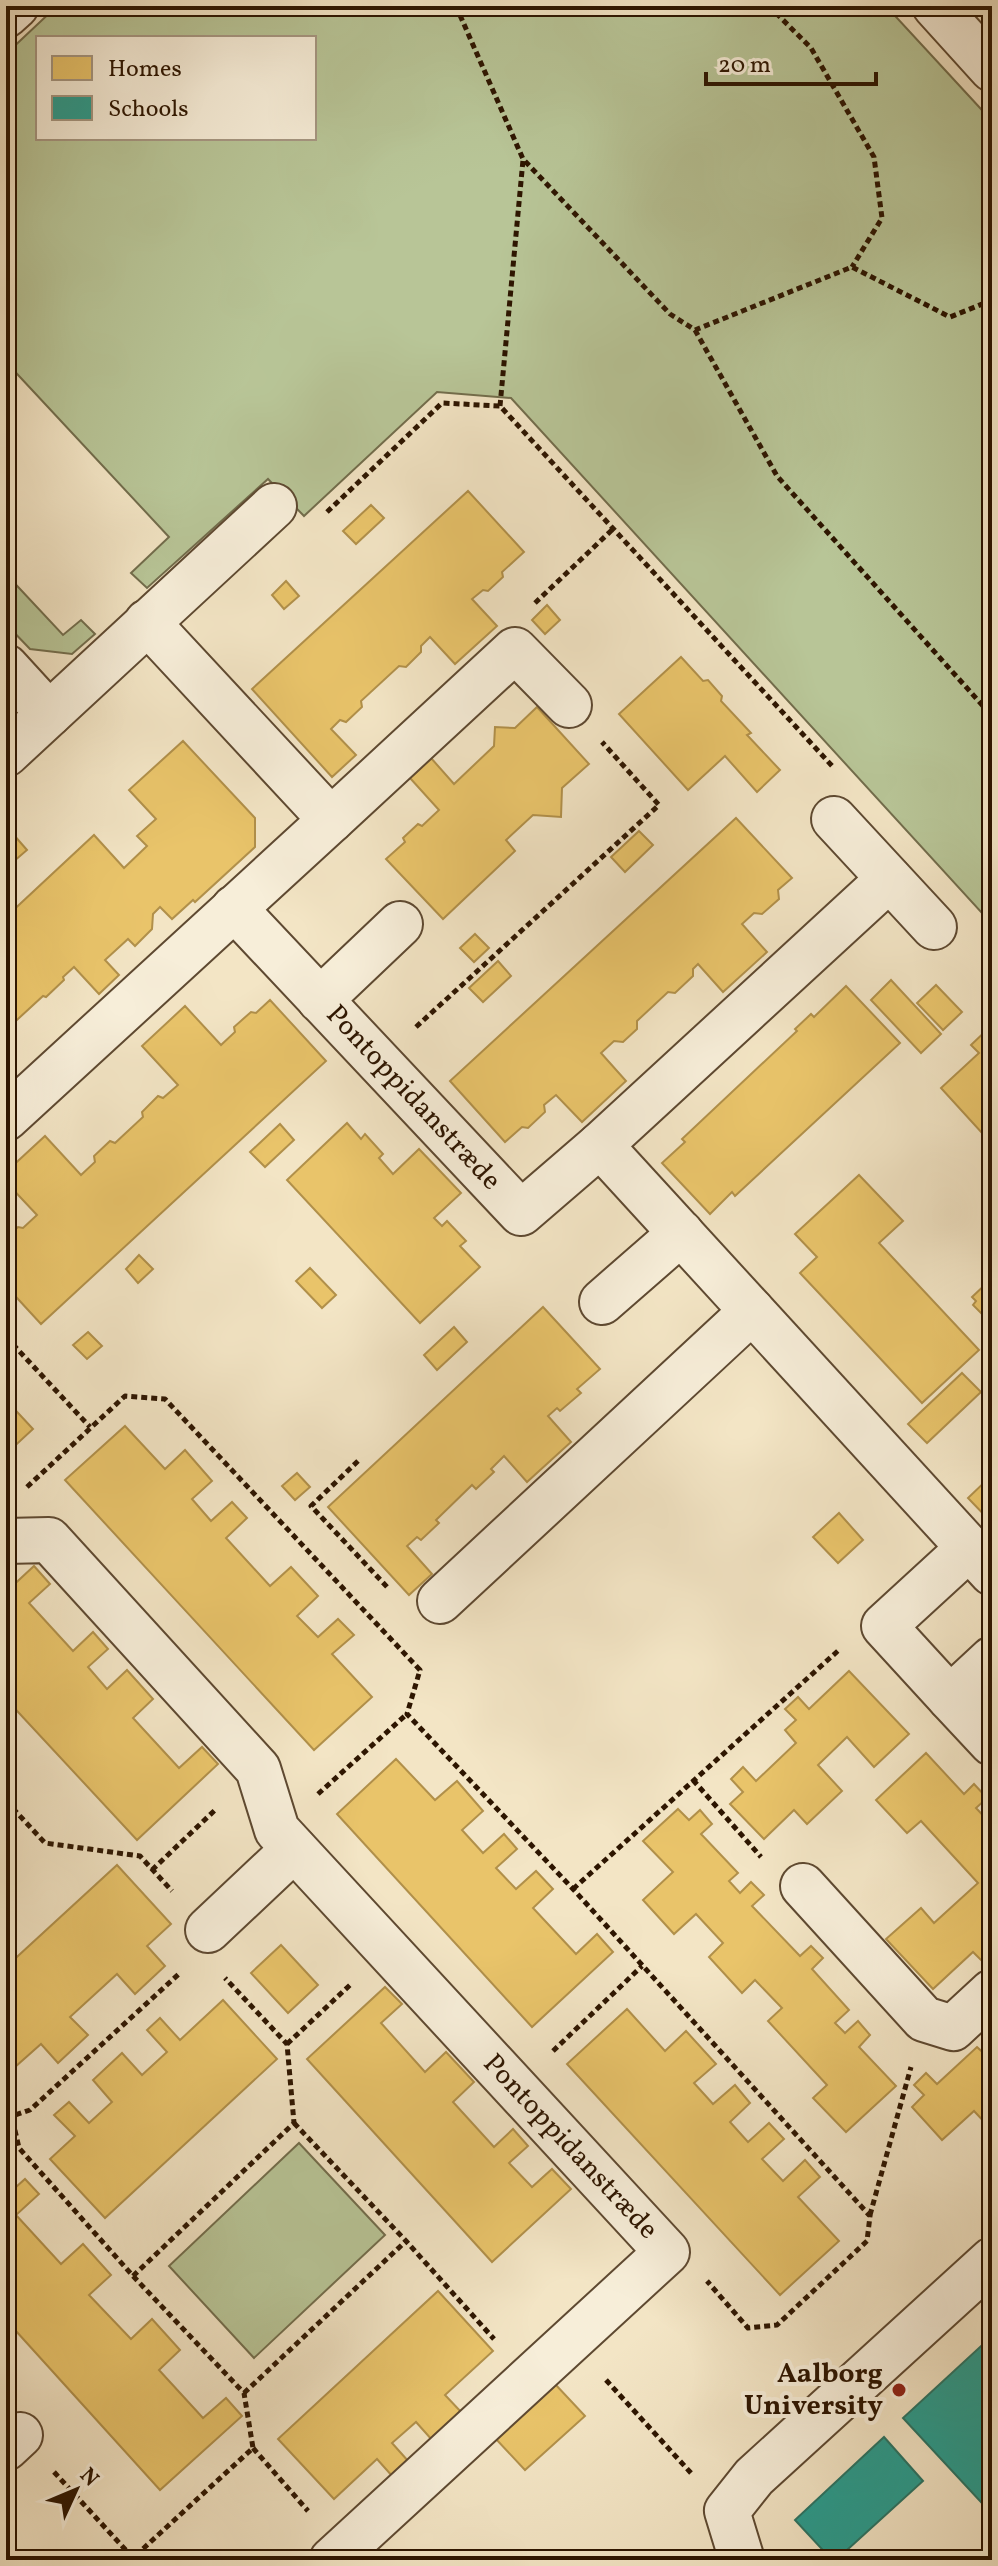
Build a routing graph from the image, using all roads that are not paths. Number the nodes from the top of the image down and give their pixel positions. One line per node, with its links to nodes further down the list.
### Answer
1 (16, 6): 3 (street)
2 (935, 6): 4 (street)
3 (6, 15)
4 (992, 69)
5 (274, 506): 6 (street)
6 (147, 622): 9 (street); 12 (street)
7 (6, 667): 9 (street)
8 (569, 705): 12 (street)
9 (49, 714): 10 (street)
10 (6, 754)
11 (834, 819): 13 (street)
12 (331, 820): 14 (street)
13 (889, 879): 16 (street); 19 (street, Pontoppidanstræde)
14 (234, 908): 17 (street, Pontoppidanstræde); 18 (street)
15 (400, 924): 17 (street)
16 (934, 927)
17 (320, 1000): 19 (street, Pontoppidanstræde)
18 (6, 1118)
19 (600, 1145): 20 (street)
20 (681, 1233): 21 (street); 22 (street)
21 (602, 1302)
22 (752, 1311): 24 (street); 25 (street)
23 (6, 1541): 29 (street, Pontoppidanstræde)
24 (981, 1561): 27 (street)
25 (440, 1601)
26 (992, 1659): 27 (street)
27 (950, 1698): 28 (street)
28 (992, 1743)
29 (286, 1839): 31 (street); 34 (street, Pontoppidanstræde)
30 (803, 1886): 32 (street)
31 (205, 1941)
32 (992, 1992)
33 (992, 2260): 35 (street)
34 (337, 2555)
35 (742, 2560)

